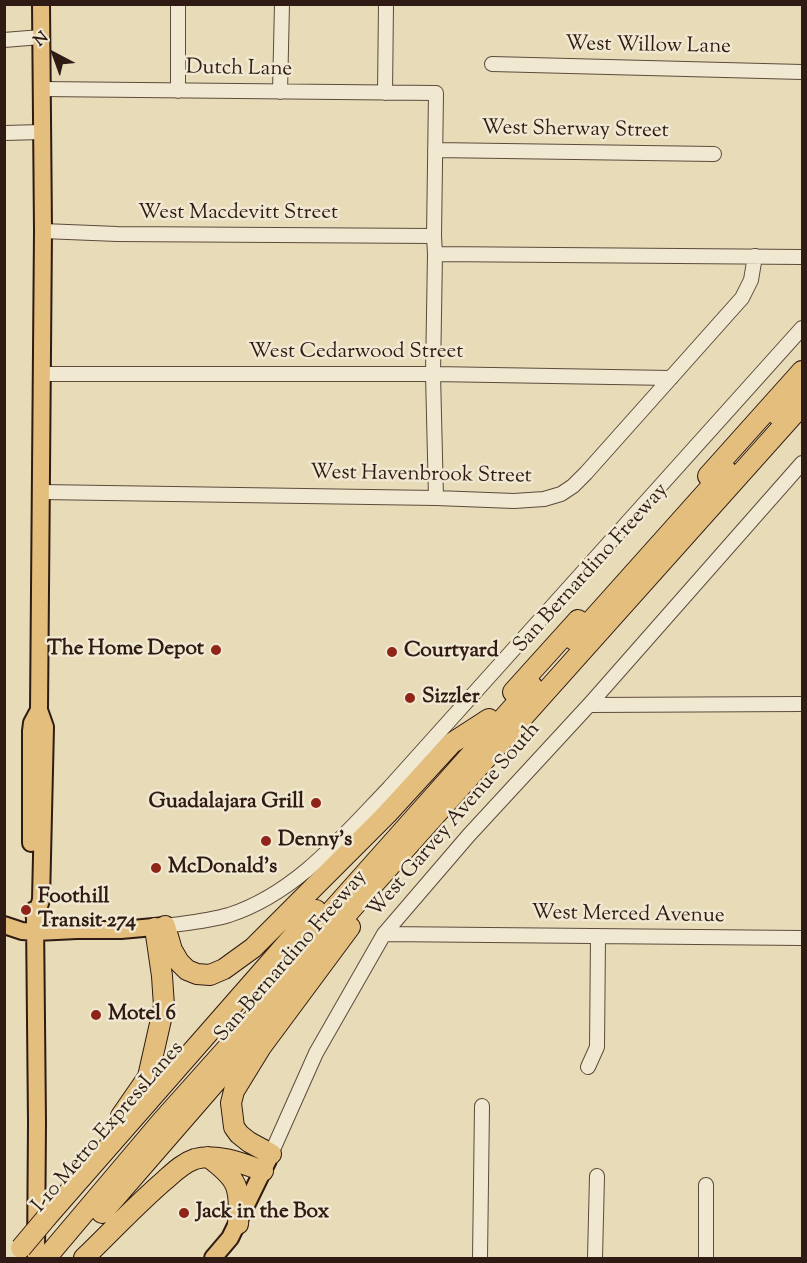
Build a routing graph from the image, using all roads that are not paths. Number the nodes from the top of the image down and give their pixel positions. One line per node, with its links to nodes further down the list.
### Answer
1 (41, 4): 5 (main road)
2 (178, 4): 10 (street)
3 (282, 4): 11 (street)
4 (386, 4): 12 (street)
5 (41, 38): 6 (street); 9 (main road)
6 (4, 40)
7 (492, 64): 8 (street, West Willow Lane)
8 (802, 72)
9 (41, 89): 10 (street, Dutch Lane); 13 (main road)
10 (178, 91): 11 (street, Dutch Lane)
11 (280, 92): 12 (street, Dutch Lane)
12 (385, 93): 15 (street, Dutch Lane)
13 (42, 132): 14 (street); 17 (main road)
14 (4, 133)
15 (435, 150): 16 (street, West Sherway Street); 18 (street)
16 (714, 154)
17 (43, 231): 18 (street, West Macdevitt Street); 24 (main road)
18 (434, 236): 19 (street)
19 (435, 254): 20 (street); 25 (street)
20 (755, 256): 21 (street); 26 (street, West Havenbrook Street)
21 (802, 257)
22 (802, 328): 37 (street)
23 (802, 371): 35 (highway, San Bernardino Freeway)
24 (41, 374): 25 (street, West Cedarwood Street); 31 (main road)
25 (433, 374): 26 (street, West Cedarwood Street); 32 (street)
26 (671, 378): 32 (street, West Havenbrook Street)
27 (802, 385): 51 (highway, I-10 Metro ExpressLanes)
28 (802, 405): 52 (highway, I-10 Metro ExpressLanes)
29 (802, 422): 39 (highway, San Bernardino Freeway)
30 (802, 463): 34 (street, West Garvey Avenue South)
31 (40, 492): 32 (street, West Havenbrook Street); 38 (main road)
32 (436, 498)
33 (802, 704): 34 (street)
34 (589, 705): 40 (street, West Garvey Avenue South)
35 (489, 719): 37 (highway); 51 (highway, San Bernardino Freeway)
36 (4, 925): 38 (main road)
37 (160, 926): 38 (main road); 51 (highway)
38 (31, 927): 42 (main road); 52 (main road)
39 (350, 927): 47 (highway); 52 (highway, San Bernardino Freeway)
40 (384, 934): 41 (street, West Merced Avenue); 47 (street, West Garvey Avenue South)
41 (598, 937): 43 (street, West Merced Avenue); 44 (street)
42 (4, 938)
43 (802, 938)
44 (588, 1066)
45 (482, 1106): 55 (street)
46 (208, 1157): 47 (highway); 50 (highway); 53 (highway)
47 (267, 1162): 50 (main road, West Garvey Avenue South)
48 (597, 1176): 56 (street)
49 (706, 1185): 57 (street)
50 (238, 1224): 54 (main road, West Garvey Avenue South)
51 (47, 1227): 52 (highway, San Bernardino Freeway, bridge)
52 (36, 1257)
53 (84, 1258)
54 (213, 1258)
55 (480, 1258)
56 (595, 1258)
57 (706, 1258)

